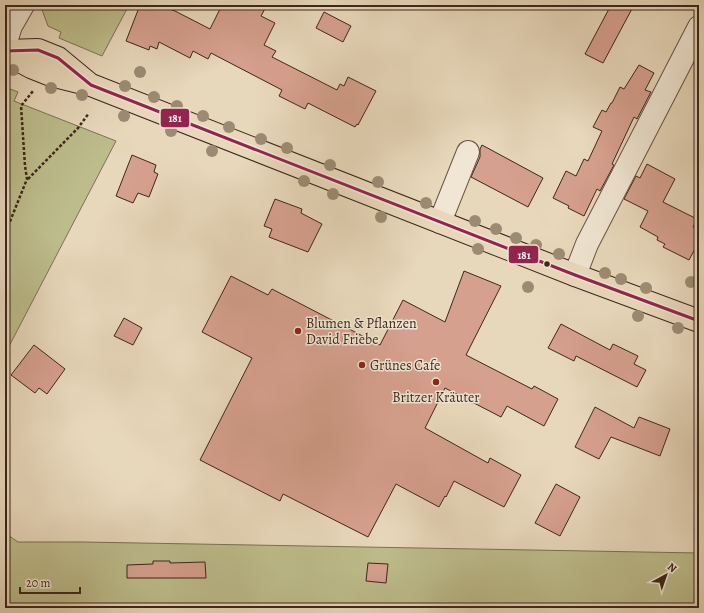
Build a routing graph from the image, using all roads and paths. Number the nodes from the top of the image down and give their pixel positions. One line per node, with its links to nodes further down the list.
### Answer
1 (23, 5): 3 (street)
2 (699, 27): 11 (street)
3 (5, 44)
4 (5, 52): 9 (main road)
5 (33, 91): 8 (path)
6 (89, 113): 8 (path)
7 (468, 152): 9 (street)
8 (27, 179): 10 (path)
9 (440, 222): 11 (main road)
10 (5, 246)
11 (575, 274): 12 (main road)
12 (699, 322)

